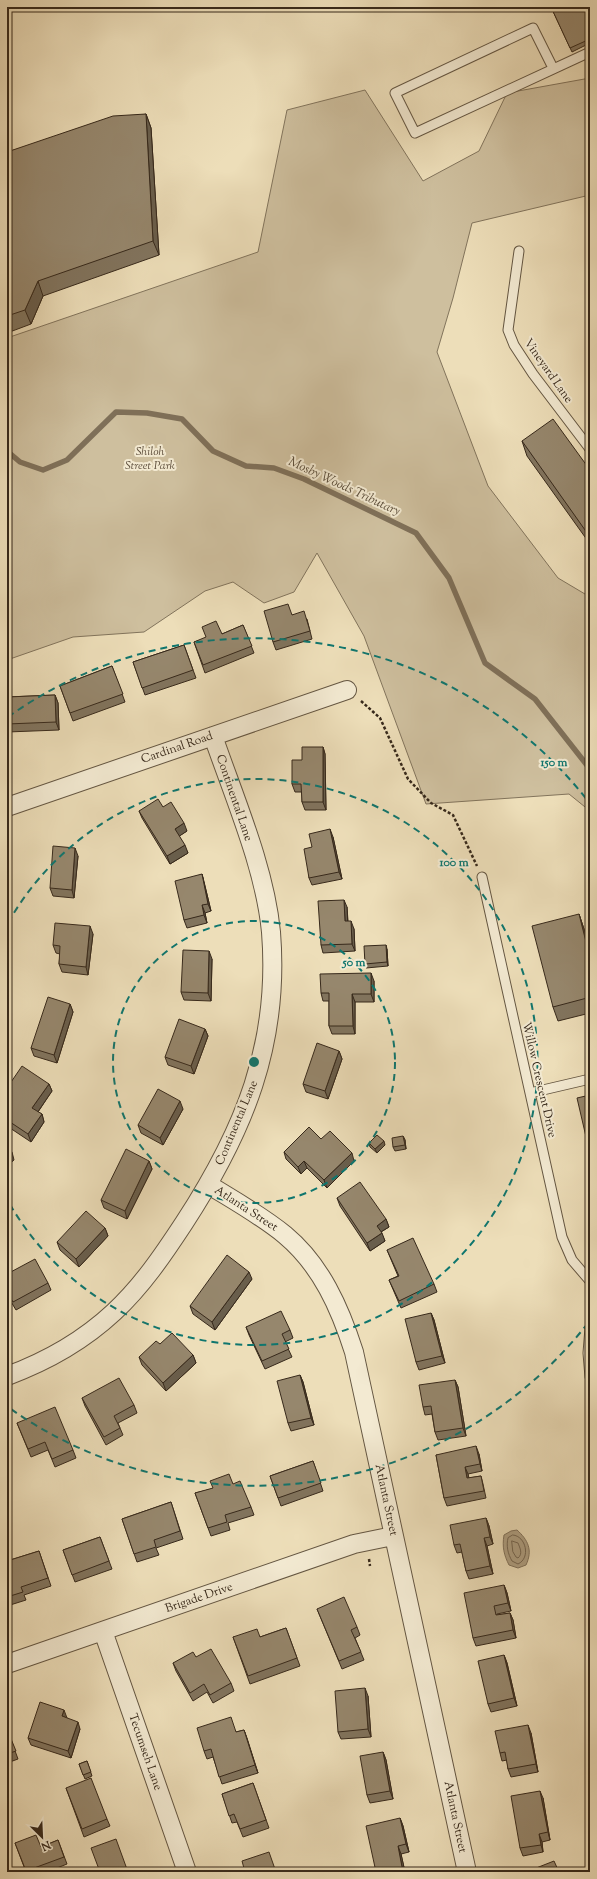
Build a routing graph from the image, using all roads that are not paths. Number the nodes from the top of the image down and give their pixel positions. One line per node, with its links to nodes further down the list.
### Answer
1 (590, 52): 2 (lane)
2 (553, 68): 2 (lane)
3 (520, 251): 4 (lane, Vineyard Lane)
4 (590, 449)
5 (347, 690): 6 (street, Cardinal Road)
6 (213, 736): 7 (street, Cardinal Road); 11 (street, Continental Lane)
7 (7, 807)
8 (482, 877): 10 (lane, Willow Crescent Drive)
9 (590, 1079): 10 (lane)
10 (530, 1093): 12 (lane, Willow Crescent Drive)
11 (209, 1185): 14 (street, Continental Lane); 16 (street, Atlanta Street)
12 (590, 1281)
13 (590, 1328): 15 (lane)
14 (7, 1376)
15 (590, 1377)
16 (393, 1536): 17 (street, Brigade Drive); 20 (street, Atlanta Street)
17 (103, 1631): 18 (street, Brigade Drive); 19 (street, Tecumseh Lane)
18 (7, 1664)
19 (187, 1872)
20 (467, 1872)

